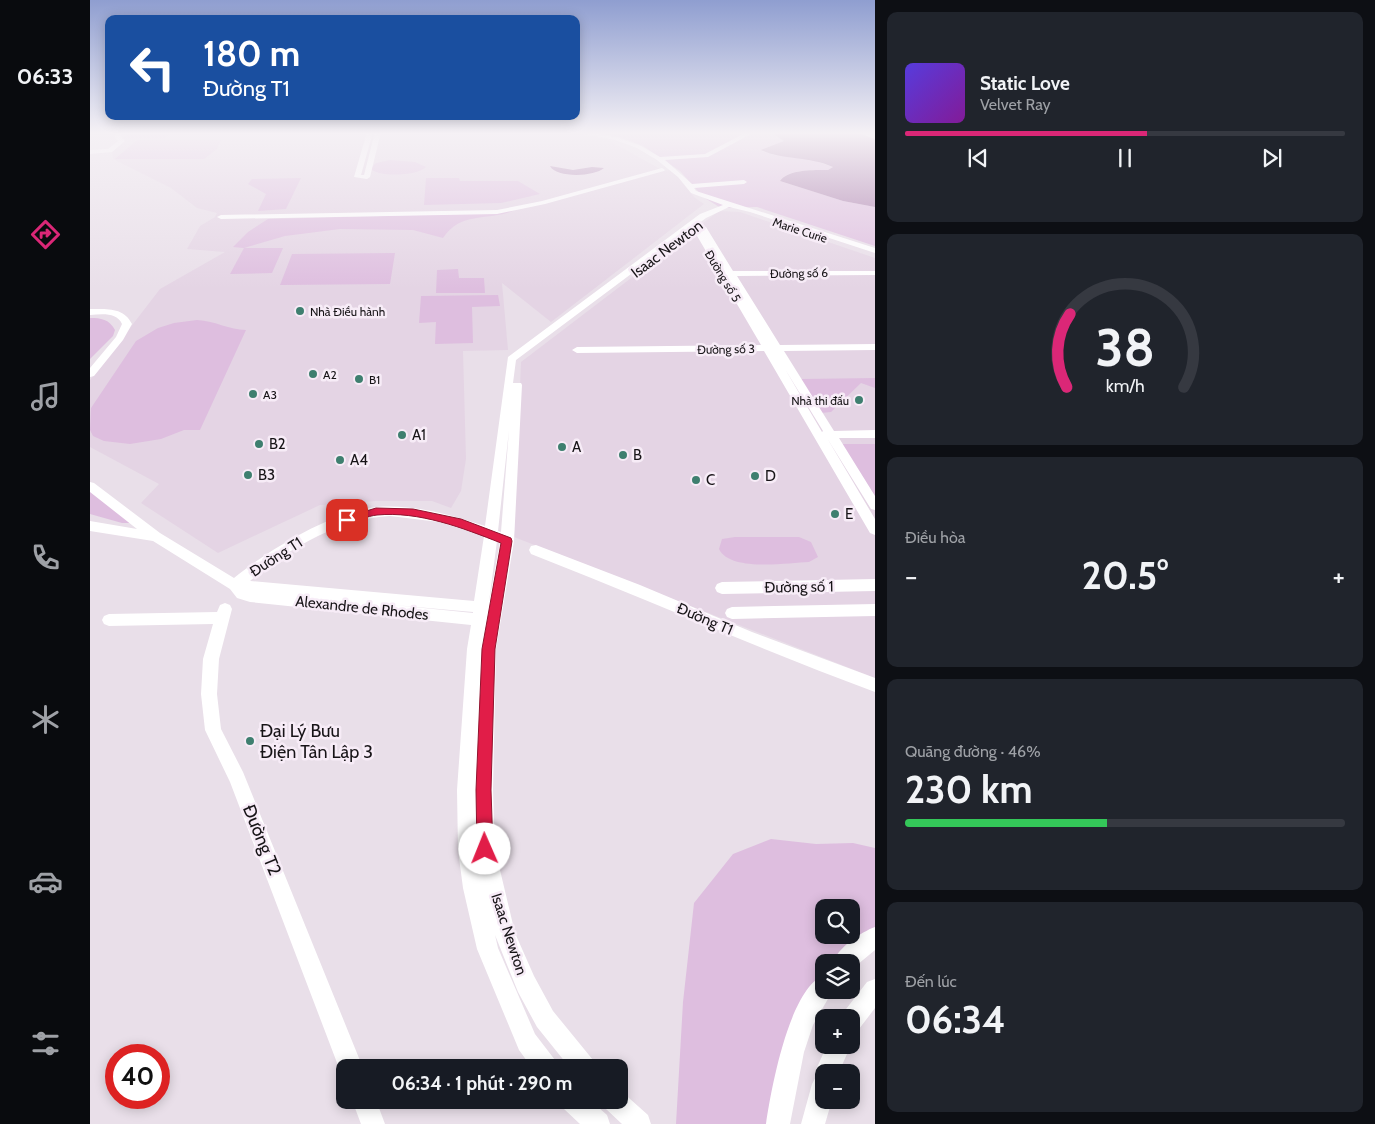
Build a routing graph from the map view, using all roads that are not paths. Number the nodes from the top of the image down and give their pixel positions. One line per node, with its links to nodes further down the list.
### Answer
1 (607, 184): 5 (street)
2 (711, 184): 3 (street)
3 (690, 186): 4 (street)
4 (729, 205): 6 (street, Marie Curie); 23 (street, Isaac Newton); 25 (street, Isaac Newton)
5 (222, 215)
6 (875, 252)
7 (875, 274): 8 (street, Đường số 6)
8 (728, 276): 12 (street, Đường số 5)
9 (90, 312): 10 (street)
10 (110, 312): 14 (street); 15 (street)
11 (875, 347): 12 (street, Đường số 3)
12 (772, 348): 13 (street, Đường số 3); 17 (street, Đường số 5); 18 (street, Đường số 5)
13 (577, 350)
14 (90, 365)
15 (90, 374)
16 (875, 434): 18 (street)
17 (818, 435): 18 (street); 22 (street, Đường số 5)
18 (831, 435): 20 (street, Đường số 5)
19 (90, 486): 24 (street)
20 (875, 506)
21 (90, 526): 24 (street, Alexandre de Rhodes)
22 (875, 530)
23 (491, 534): 25 (street, Đường T1); 27 (street, Đường T1); 32 (street, Isaac Newton)
24 (156, 537): 27 (street, Alexandre de Rhodes)
25 (507, 541): 32 (street, Isaac Newton)
26 (536, 550): 34 (street, Đường T1)
27 (235, 585): 32 (street, Alexandre de Rhodes)
28 (869, 586): 29 (street, Đường số 1); 30 (street)
29 (722, 588)
30 (875, 609): 31 (street, Đường số 1)
31 (732, 613)
32 (487, 614): 41 (street, Isaac Newton); 42 (street, Isaac Newton)
33 (109, 620): 40 (street, Đường T2)
34 (875, 685)
35 (875, 938): 36 (street)
36 (854, 954)
37 (875, 990): 39 (street)
38 (815, 997): 50 (street)
39 (860, 1009)
40 (347, 1059)
41 (540, 1059)
42 (578, 1059)
43 (367, 1109): 47 (street)
44 (582, 1109): 48 (street)
45 (623, 1109): 49 (street)
46 (818, 1109): 51 (street)
47 (373, 1124)
48 (598, 1124)
49 (639, 1124)
50 (778, 1124)
51 (814, 1124)

